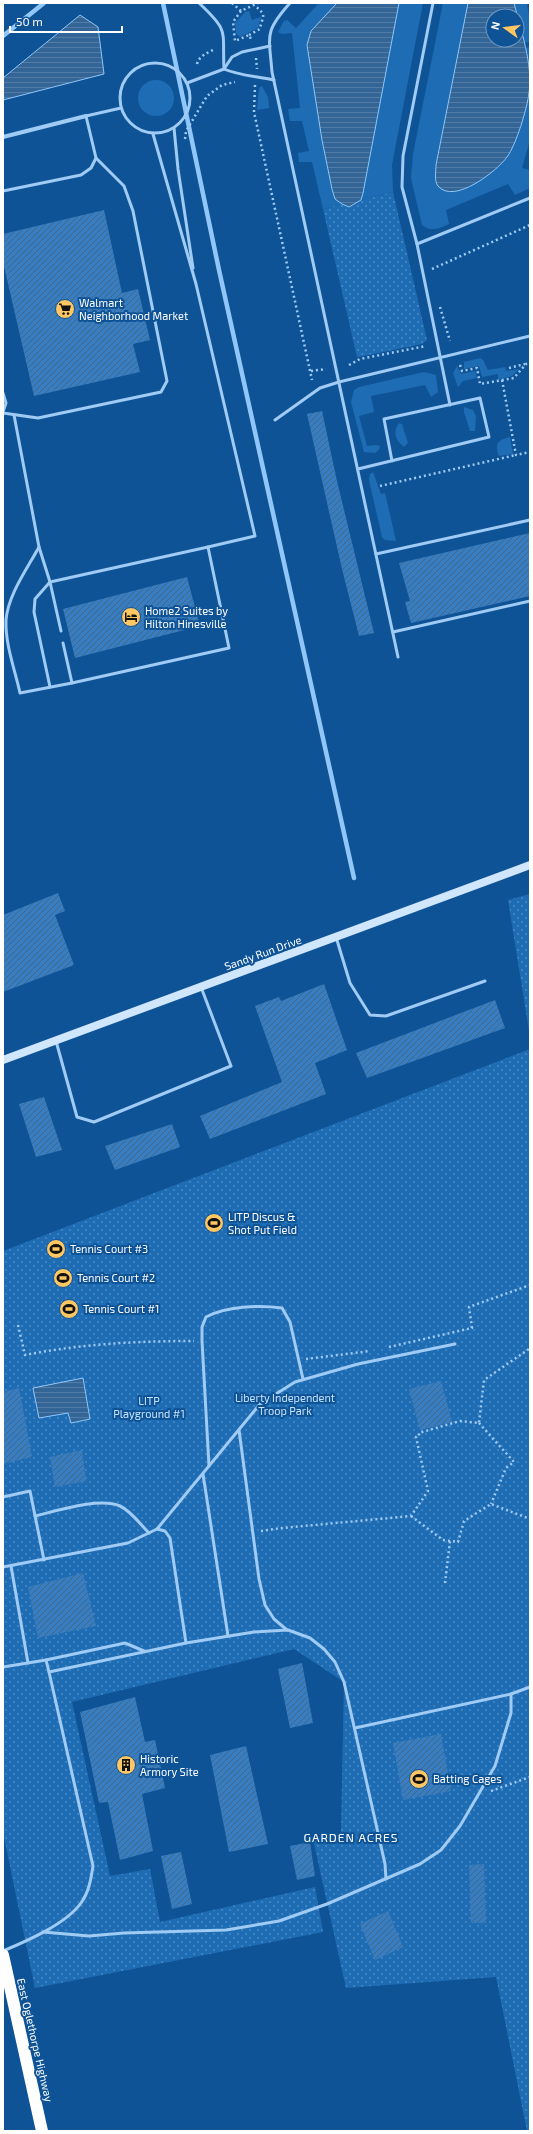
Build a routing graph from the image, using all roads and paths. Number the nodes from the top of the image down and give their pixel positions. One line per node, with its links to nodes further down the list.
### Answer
1 (199, 3): 14 (lane)
2 (258, 3): 6 (path)
3 (290, 3): 10 (lane)
4 (433, 3): 30 (lane)
5 (234, 4): 7 (path)
6 (255, 6): 7 (path); 8 (path)
7 (241, 11): 8 (path)
8 (249, 35): 9 (path)
9 (253, 42)
10 (270, 46): 14 (lane); 16 (lane)
11 (215, 49): 13 (path)
12 (256, 56): 15 (path)
13 (197, 64)
14 (224, 69): 16 (lane); 17 (lane)
15 (257, 69)
16 (274, 80): 47 (lane)
17 (187, 83): 20 (lane); 22 (lane)
18 (242, 83): 25 (path)
19 (252, 84): 44 (path)
20 (121, 108): 21 (lane); 23 (lane)
21 (86, 116): 24 (street); 26 (lane)
22 (174, 128): 23 (lane); 32 (lane)
23 (153, 134): 32 (lane)
24 (3, 137)
25 (185, 145)
26 (96, 158): 27 (lane); 51 (lane)
27 (3, 191)
28 (530, 198): 30 (lane)
29 (530, 225): 31 (path)
30 (417, 244): 37 (lane)
31 (433, 275)
32 (196, 284): 60 (lane)
33 (440, 305): 35 (path)
34 (530, 336): 37 (lane)
35 (450, 341)
36 (426, 346): 40 (path)
37 (440, 356): 47 (lane); 49 (lane)
38 (530, 363): 39 (path)
39 (526, 364): 42 (path); 46 (path)
40 (349, 365)
41 (460, 365): 46 (path)
42 (509, 368)
43 (326, 370): 44 (path)
44 (311, 372): 45 (path)
45 (312, 380)
46 (502, 380): 54 (path)
47 (339, 382): 52 (lane); 56 (lane)
48 (3, 393): 50 (lane)
49 (450, 404): 55 (lane); 55 (lane)
50 (3, 412): 51 (lane)
51 (14, 415): 59 (lane)
52 (275, 420)
53 (530, 452): 54 (path)
54 (516, 455): 57 (path)
55 (392, 460): 56 (lane)
56 (358, 469): 61 (lane)
57 (380, 486)
58 (530, 520): 61 (lane)
59 (39, 547): 62 (lane); 69 (lane)
60 (208, 547): 62 (lane); 68 (lane)
61 (376, 554): 65 (lane)
62 (50, 582): 64 (lane); 69 (lane)
63 (530, 601): 65 (lane)
64 (61, 631)
65 (393, 632): 67 (lane)
66 (64, 644): 68 (lane)
67 (398, 657)
68 (72, 682): 69 (lane)
69 (50, 687)
70 (530, 865): 71 (street, Sandy Run Drive)
71 (336, 937): 72 (lane); 73 (street, Sandy Run Drive)
72 (485, 981)
73 (201, 987): 74 (street, Sandy Run Drive); 74 (lane)
74 (56, 1041): 75 (street, Sandy Run Drive)
75 (3, 1060)
76 (530, 1285): 80 (path)
77 (18, 1326): 78 (path)
78 (202, 1341): 83 (lane); 87 (lane)
79 (454, 1344): 84 (lane)
80 (382, 1348)
81 (529, 1349): 85 (path)
82 (375, 1350): 83 (path)
83 (297, 1360): 84 (lane)
84 (302, 1379): 86 (lane)
85 (479, 1423): 90 (path); 92 (path)
86 (239, 1430): 87 (lane); 96 (lane)
87 (209, 1466): 88 (lane)
88 (203, 1473): 94 (lane); 103 (lane)
89 (3, 1497): 91 (lane)
90 (491, 1504): 93 (path); 97 (path)
91 (35, 1516): 95 (lane); 98 (lane)
92 (412, 1516): 96 (path); 97 (path)
93 (530, 1519)
94 (157, 1529): 95 (lane); 104 (lane)
95 (149, 1533): 98 (lane)
96 (253, 1533): 102 (lane)
97 (450, 1541): 101 (path)
98 (44, 1560): 99 (lane)
99 (11, 1566): 100 (lane); 107 (lane)
100 (3, 1567)
101 (446, 1583)
102 (288, 1630): 103 (lane); 112 (lane)
103 (228, 1636): 104 (lane)
104 (186, 1642): 105 (lane)
105 (145, 1651): 106 (lane); 109 (lane)
106 (46, 1660): 107 (lane); 109 (lane)
107 (28, 1663): 108 (lane)
108 (3, 1667)
109 (50, 1672): 116 (lane)
110 (529, 1689): 111 (lane)
111 (511, 1694): 112 (lane); 114 (lane)
112 (354, 1728): 115 (lane)
113 (530, 1777): 114 (path)
114 (478, 1796): 115 (lane)
115 (386, 1879): 116 (lane)
116 (43, 1932): 117 (lane)
117 (3, 1951)
118 (3, 1955): 119 (highway, East Oglethorpe Highway)
119 (7, 1989): 120 (highway, East Oglethorpe Highway)
120 (42, 2131)

